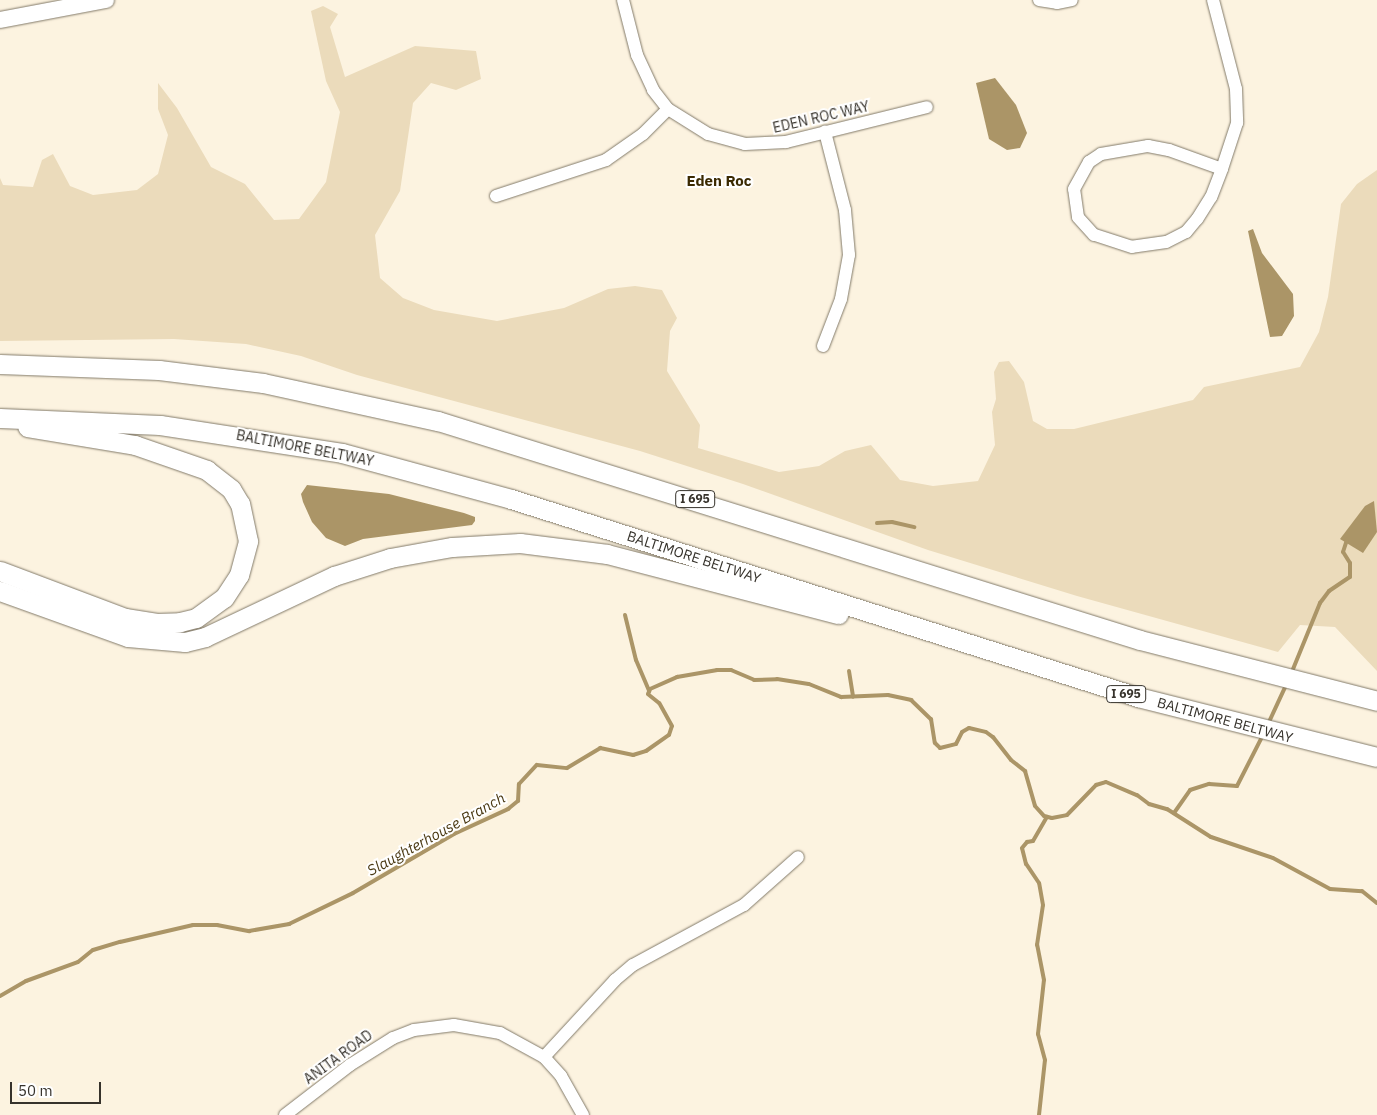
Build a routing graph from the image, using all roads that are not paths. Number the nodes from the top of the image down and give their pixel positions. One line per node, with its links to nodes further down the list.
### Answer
1 (106, 0): 6 (main road)
2 (623, 0): 8 (street, EDEN ROC WAY)
3 (1039, 0): 4 (street)
4 (1072, 0)
5 (1213, 0): 10 (street)
6 (0, 20)
7 (927, 107): 9 (street, EDEN ROC WAY)
8 (668, 109): 9 (street, EDEN ROC WAY); 11 (street)
9 (825, 132): 12 (street)
10 (1222, 169): 10 (street)
11 (496, 196)
12 (823, 346)
13 (0, 364): 19 (highway, I 695)
14 (0, 418): 18 (highway, BALTIMORE BELTWAY / I 695)
15 (0, 423): 16 (highway)
16 (0, 571)
17 (0, 591): 18 (highway)
18 (1042, 667): 20 (highway, BALTIMORE BELTWAY / I 695)
19 (1377, 701)
20 (1377, 757)
21 (798, 857): 22 (street)
22 (544, 1057): 23 (street, ANITA ROAD); 24 (street, ANITA ROAD)
23 (285, 1115)
24 (583, 1115)

